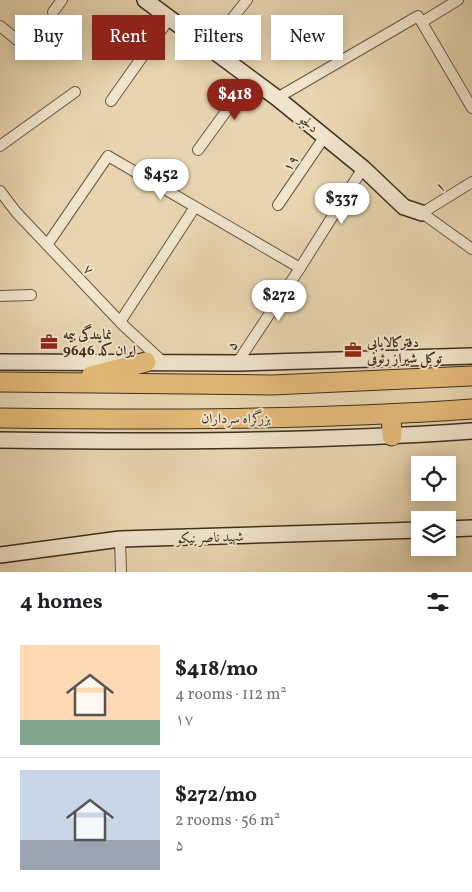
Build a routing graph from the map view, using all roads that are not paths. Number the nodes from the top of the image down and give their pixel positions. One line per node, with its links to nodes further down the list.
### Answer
1 (62, 0): 5 (street)
2 (145, 0): 7 (main road, دلجو)
3 (247, 0): 6 (street)
4 (458, 0): 8 (street)
5 (53, 12)
6 (235, 15)
7 (169, 19): 9 (main road, دلجو); 16 (street)
8 (420, 19): 15 (street); 17 (street)
9 (175, 23)
10 (0, 26): 11 (street)
11 (15, 38)
12 (227, 60): 13 (main road, دلجو)
13 (251, 77): 15 (main road, دلجو); 20 (street)
14 (75, 92): 19 (street)
15 (277, 98): 18 (main road, دلجو)
16 (110, 101)
17 (472, 108)
18 (325, 136): 21 (main road, دلجو); 24 (street, ۱۹)
19 (0, 146)
20 (198, 150)
21 (363, 168): 26 (main road, دلجو); 29 (street, ۵)
22 (472, 182): 26 (street, ۱)
23 (0, 191): 27 (street, ۷)
24 (278, 205)
25 (195, 207): 27 (street); 29 (street); 32 (street)
26 (422, 212): 28 (street)
27 (47, 244): 32 (street, ۷)
28 (472, 249)
29 (300, 268): 36 (street, ۵)
30 (31, 295): 31 (street)
31 (0, 296)
32 (120, 322): 35 (street, ۷)
33 (472, 356): 36 (main road)
34 (0, 362): 35 (main road)
35 (154, 362): 36 (main road); 39 (highway)
36 (237, 363)
37 (472, 376): 39 (highway)
38 (0, 382): 39 (highway)
39 (66, 382)
40 (472, 409): 41 (highway, بزرگراه سرداران)
41 (391, 414): 42 (highway, بزرگراه سرداران); 44 (highway)
42 (0, 418)
43 (472, 431): 44 (main road)
44 (392, 436): 45 (main road)
45 (0, 440)
46 (472, 528): 47 (main road)
47 (456, 529)
48 (411, 530): 49 (main road, شهید ناصر نیکو)
49 (120, 539): 50 (main road, شهید ناصر نیکو); 51 (street)
50 (0, 555)
51 (121, 572)

